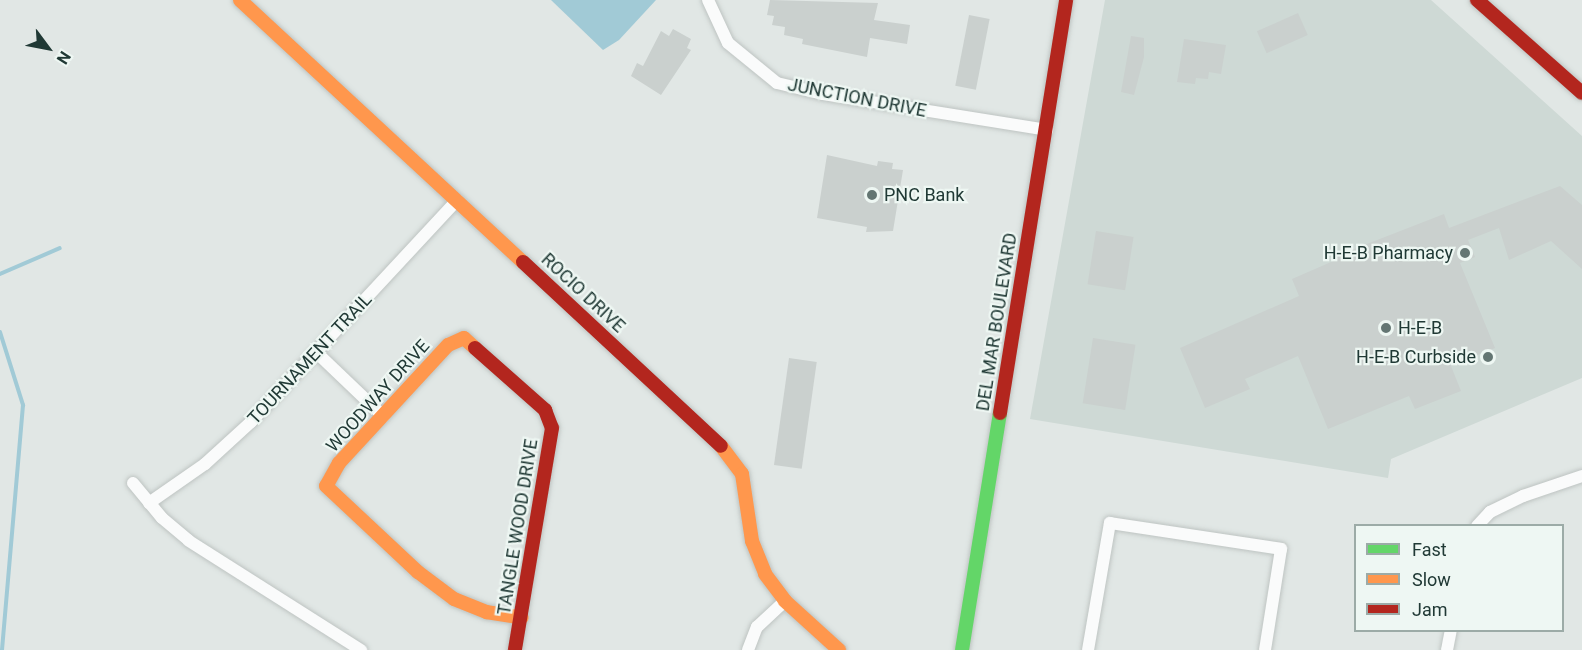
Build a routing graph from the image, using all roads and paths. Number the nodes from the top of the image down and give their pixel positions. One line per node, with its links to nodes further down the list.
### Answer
1 (240, 0): 7 (street, ROCIO DRIVE)
2 (708, 0): 6 (street, JUNCTION DRIVE)
3 (1066, 0): 6 (street, DEL MAR BOULEVARD)
4 (1477, 0): 5 (street)
5 (1582, 93)
6 (1047, 130): 22 (street, DEL MAR BOULEVARD)
7 (458, 201): 9 (street, TOURNAMENT TRAIL); 15 (street, ROCIO DRIVE)
8 (464, 338): 10 (street, WOODWAY DRIVE); 16 (street, TANGLE WOOD DRIVE)
9 (316, 352): 10 (street); 13 (street, TOURNAMENT TRAIL)
10 (384, 416): 16 (street, WOODWAY DRIVE)
11 (1582, 476): 14 (street)
12 (133, 483): 13 (street)
13 (149, 503): 18 (street)
14 (1478, 524)
15 (785, 601): 20 (street); 21 (street, ROCIO DRIVE)
16 (522, 618): 19 (street, TANGLE WOOD DRIVE)
17 (1451, 632): 25 (street)
18 (361, 650)
19 (515, 650)
20 (748, 650)
21 (839, 650)
22 (962, 650)
23 (1088, 650): 24 (street)
24 (1265, 650)
25 (1447, 650)

